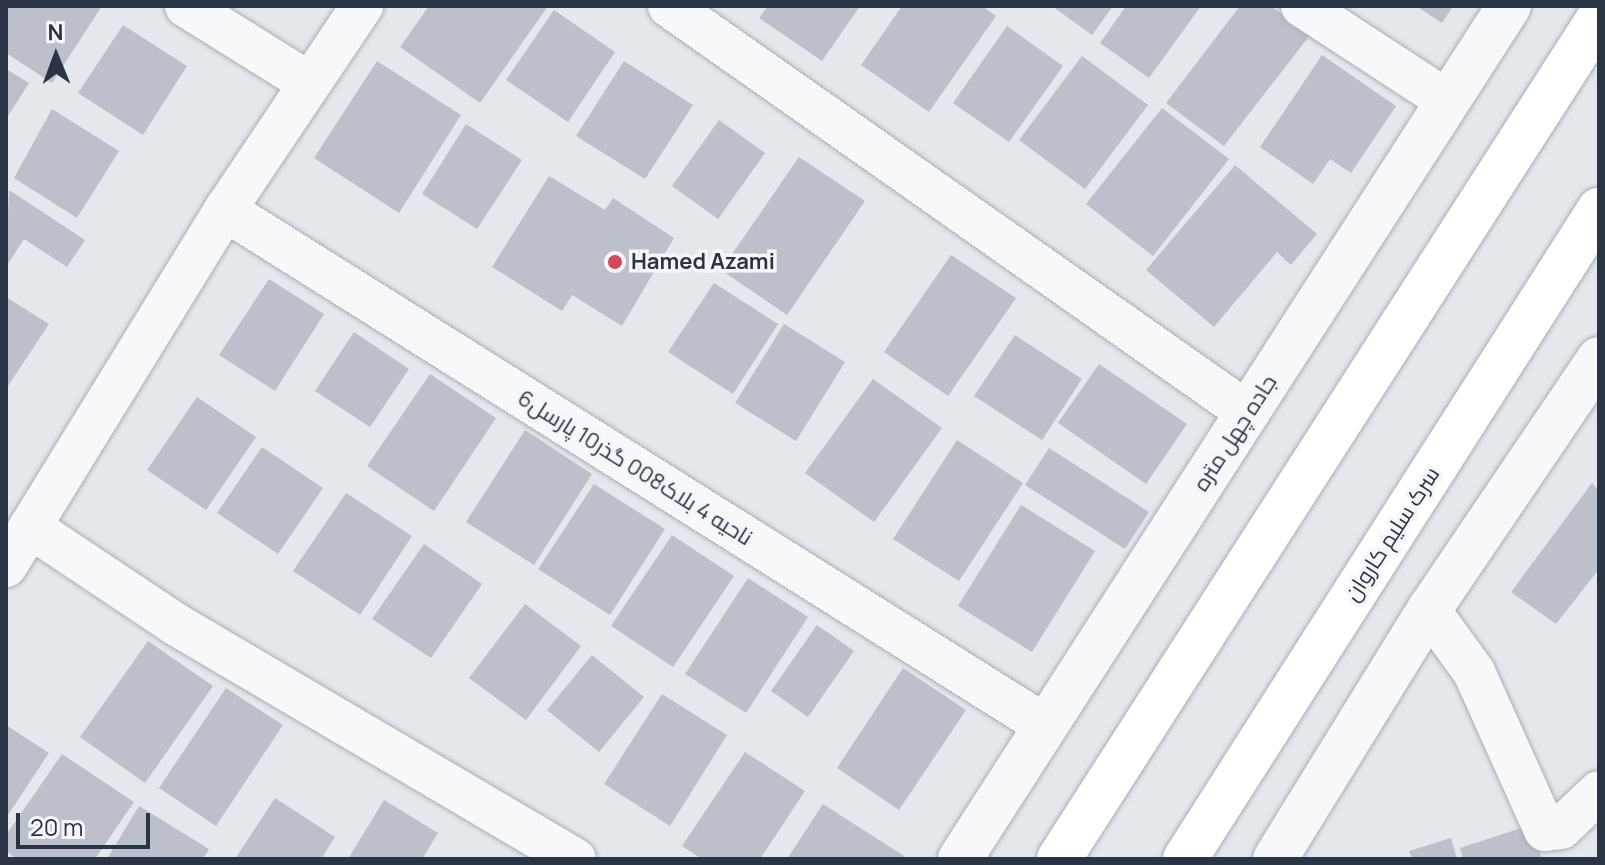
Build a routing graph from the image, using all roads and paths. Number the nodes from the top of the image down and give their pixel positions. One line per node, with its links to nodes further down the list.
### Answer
1 (186, 6): 7 (street)
2 (362, 6): 7 (street)
3 (669, 6): 12 (street)
4 (1302, 6): 8 (street)
5 (1509, 6): 8 (street, جاده چهل متره)
6 (1599, 18): 20 (main road)
7 (309, 83): 9 (street)
8 (1448, 101): 12 (street, جاده چهل متره)
9 (225, 210): 13 (street); 16 (street, ناحیه 4 بلاک008 گذر10 پارسل6)
10 (1599, 210): 21 (main road, سرک سلیم کاروان)
11 (1599, 359): 15 (street)
12 (1248, 413): 16 (street, جاده چهل متره)
13 (30, 527): 14 (street); 18 (street)
14 (6, 566)
15 (1429, 610): 17 (street); 22 (street)
16 (1046, 726): 19 (street, جاده چهل متره)
17 (1599, 792)
18 (575, 859)
19 (960, 859)
20 (1059, 859)
21 (1185, 859)
22 (1275, 859)

